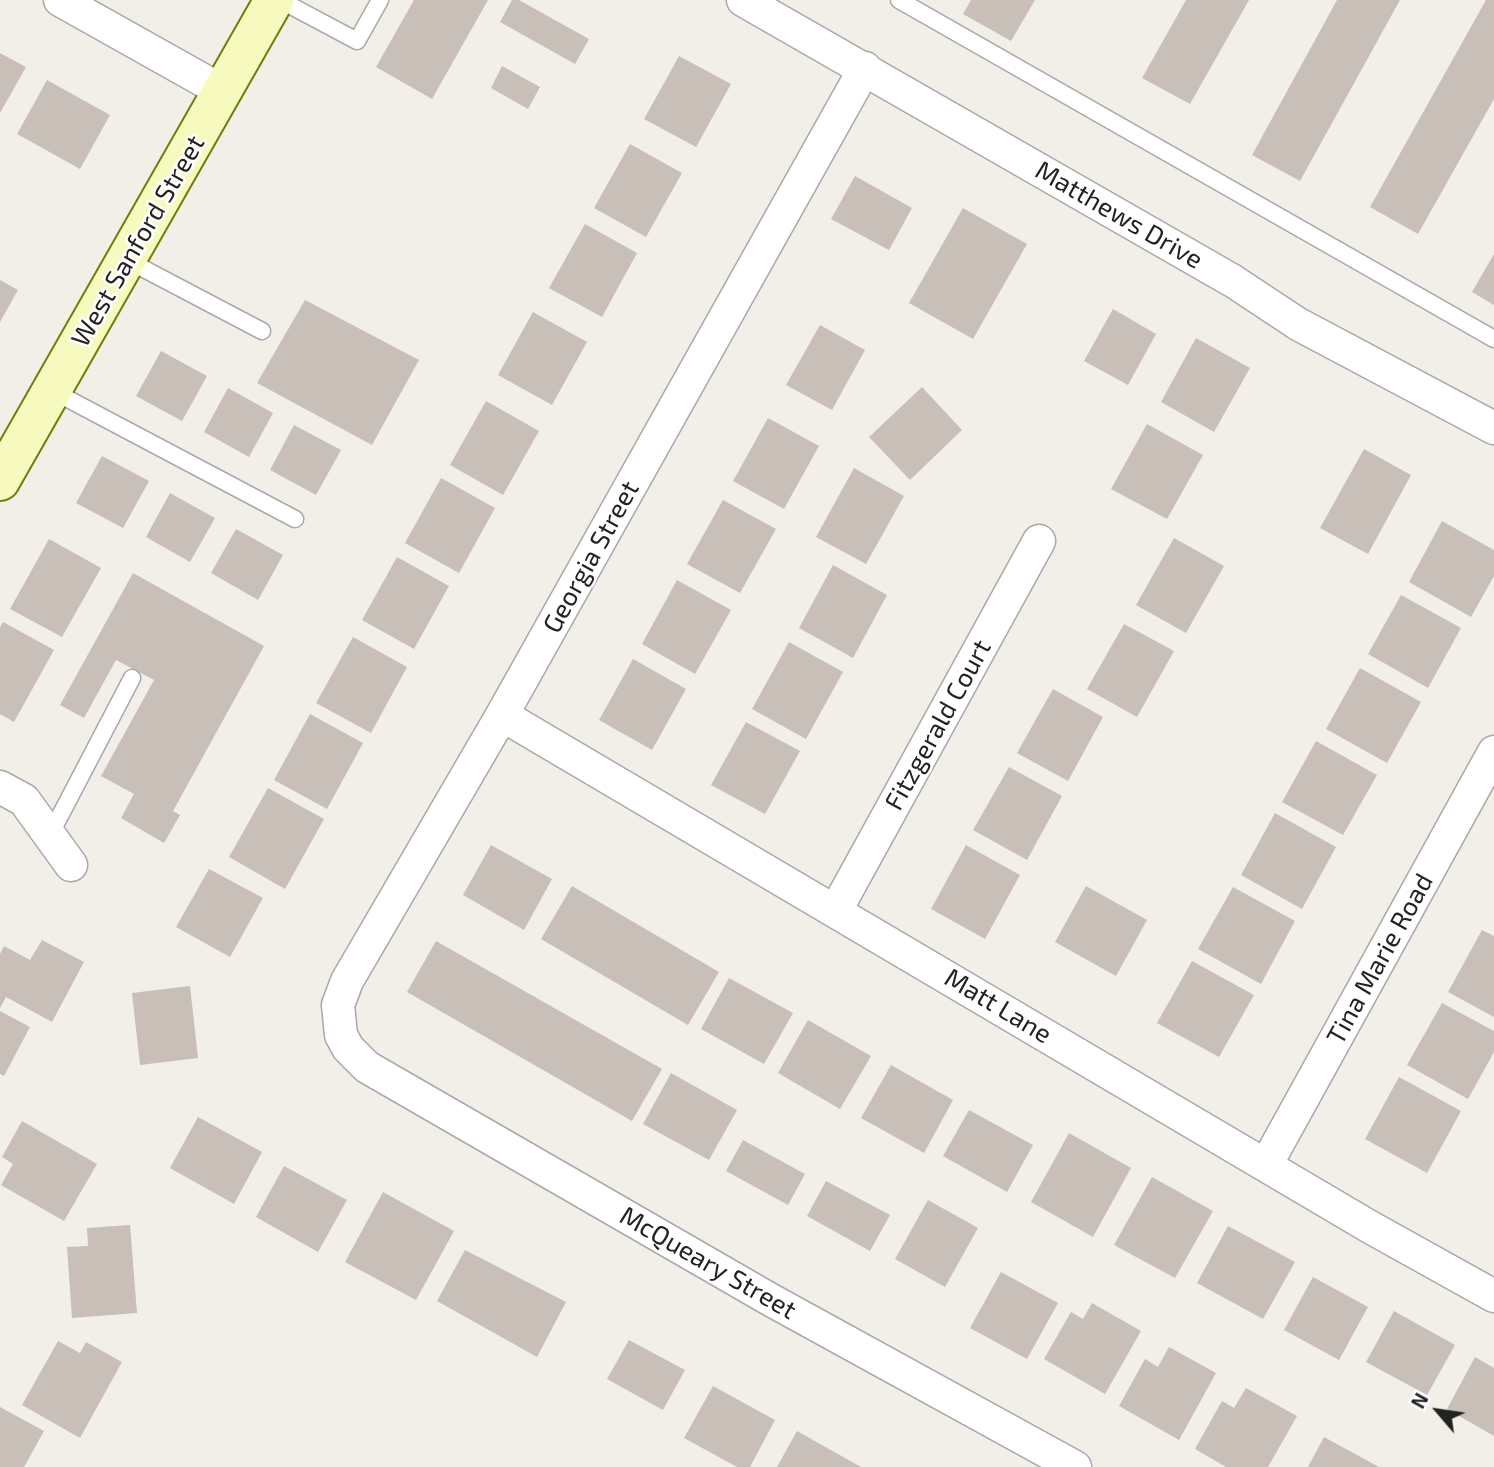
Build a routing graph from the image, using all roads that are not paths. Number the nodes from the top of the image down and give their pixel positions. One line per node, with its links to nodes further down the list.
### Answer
1 (60, 0): 8 (street)
2 (274, 0): 8 (street, West Sanford Street)
3 (280, 0): 4 (lane)
4 (380, 0)
5 (743, 0): 7 (street, Matthews Drive)
6 (899, 0): 11 (lane)
7 (864, 68): 13 (street, Matthews Drive); 18 (street, Georgia Street)
8 (225, 92): 9 (street, West Sanford Street)
9 (127, 260): 10 (lane); 12 (street, West Sanford Street)
10 (262, 331)
11 (1494, 340)
12 (51, 390): 14 (street, West Sanford Street); 15 (lane)
13 (1494, 428)
14 (5, 459)
15 (295, 519)
16 (1039, 541): 23 (street, Fitzgerald Court)
17 (132, 678): 21 (lane)
18 (502, 715): 23 (street, Matt Lane); 24 (street, Georgia Street)
19 (1494, 752): 25 (street, Tina Marie Road)
20 (0, 787): 21 (street)
21 (50, 835): 22 (street)
22 (71, 865)
23 (836, 910): 25 (street, Matt Lane)
24 (348, 1048): 27 (street, McQueary Street)
25 (1266, 1165): 26 (street, Matt Lane)
26 (1494, 1296)
27 (1075, 1467)

